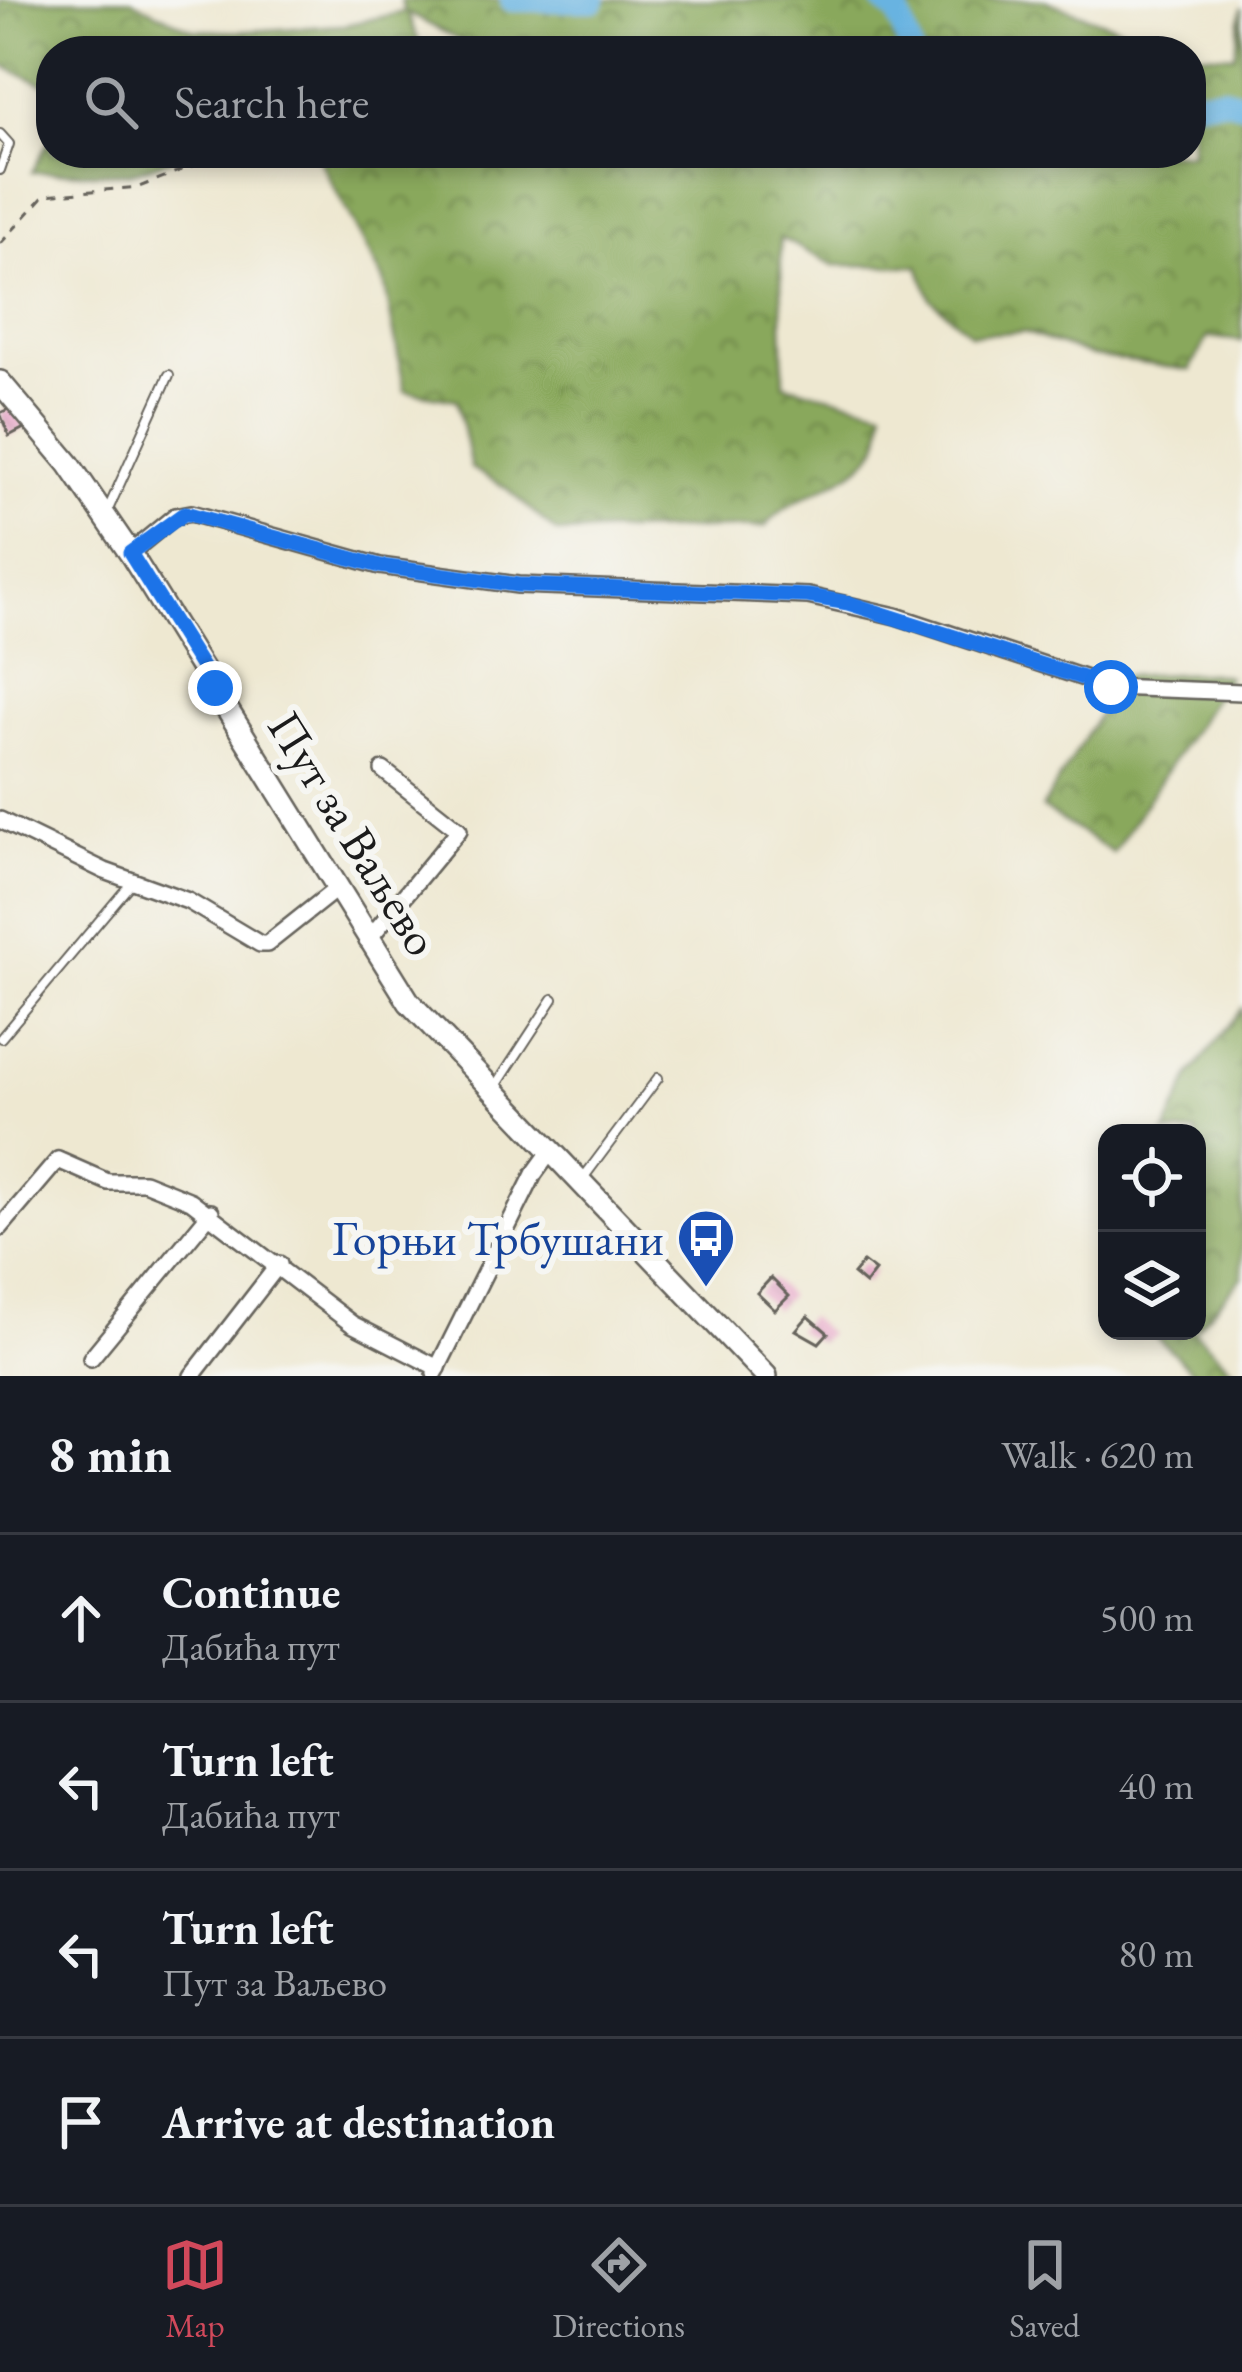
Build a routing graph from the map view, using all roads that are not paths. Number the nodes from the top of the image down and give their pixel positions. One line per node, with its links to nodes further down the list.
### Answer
1 (0, 134): 2 (lane)
2 (0, 170)
3 (169, 375): 5 (lane)
4 (0, 382): 5 (main road, Пут за Ваљево)
5 (105, 515): 6 (main road, Пут за Ваљево)
6 (130, 553): 7 (street); 11 (main road, Пут за Ваљево)
7 (1242, 692)
8 (383, 770): 12 (street)
9 (0, 820): 10 (street)
10 (133, 881): 11 (street); 14 (lane)
11 (335, 890): 12 (main road, Пут за Ваљево)
12 (367, 941): 16 (main road, Пут за Ваљево)
13 (553, 999): 16 (lane)
14 (1, 1038)
15 (658, 1078): 18 (lane)
16 (491, 1092): 17 (main road, Пут за Ваљево)
17 (550, 1152): 18 (main road, Пут за Ваљево); 23 (street)
18 (579, 1183): 25 (main road, Пут за Ваљево)
19 (211, 1212): 20 (street); 21 (street); 22 (street)
20 (0, 1228)
21 (279, 1264): 23 (street); 24 (street)
22 (91, 1358)
23 (436, 1372)
24 (192, 1376)
25 (766, 1376)

